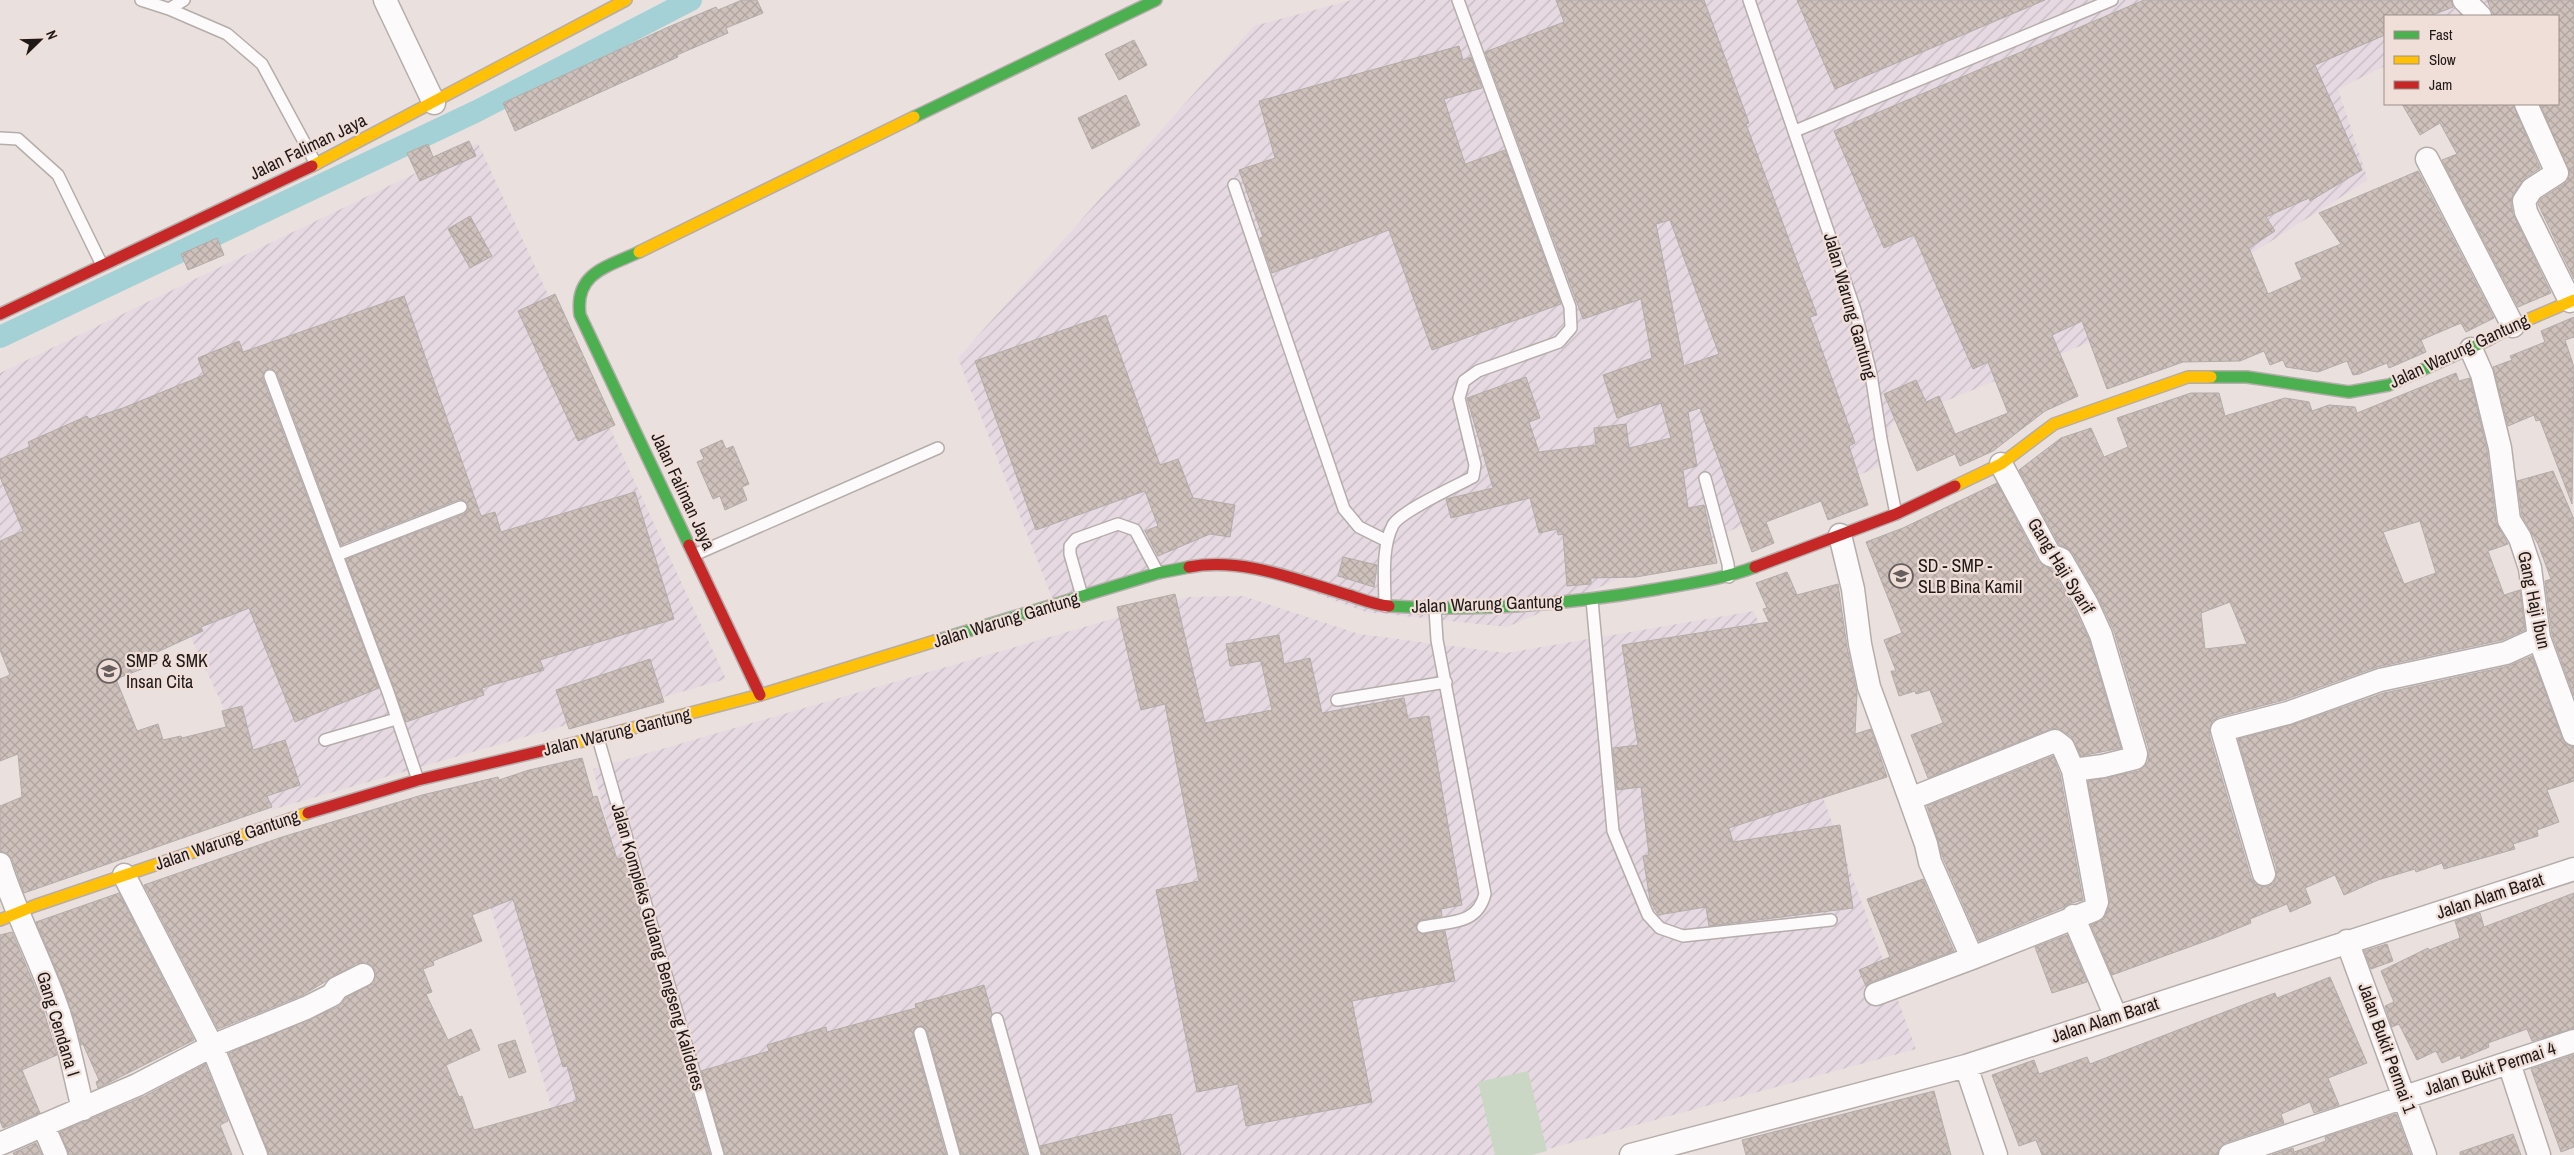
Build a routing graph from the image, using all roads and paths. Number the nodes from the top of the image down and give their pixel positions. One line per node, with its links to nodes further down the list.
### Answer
1 (141, 0): 10 (lane)
2 (184, 0): 10 (lane)
3 (385, 0): 12 (street)
4 (626, 0): 12 (street, Jalan Faliman Jaya)
5 (1156, 0): 34 (street, Jalan Faliman Jaya)
6 (1458, 0): 32 (lane)
7 (1749, 0): 14 (lane, Jalan Warung Gantung)
8 (2112, 0): 14 (lane)
9 (2464, 0): 11 (street)
10 (169, 9): 17 (lane)
11 (2479, 15)
12 (434, 102): 17 (street, Jalan Faliman Jaya)
13 (2527, 105): 18 (street)
14 (1795, 131): 30 (lane, Jalan Warung Gantung)
15 (0, 138): 20 (lane)
16 (2427, 159): 23 (street)
17 (316, 164): 20 (street, Jalan Faliman Jaya)
18 (2565, 172): 21 (street)
19 (1234, 186): 32 (lane)
20 (102, 265): 22 (street, Jalan Faliman Jaya)
21 (2572, 300): 23 (street, Jalan Warung Gantung)
22 (0, 314)
23 (2513, 326): 24 (street, Jalan Warung Gantung)
24 (2472, 350): 27 (street, Jalan Warung Gantung); 41 (street, Gang Haji Ibun)
25 (270, 376): 33 (lane)
26 (938, 448): 34 (lane)
27 (2002, 464): 30 (street, Jalan Warung Gantung); 49 (street, Gang Haji Syarif)
28 (1705, 478): 36 (lane)
29 (461, 507): 33 (lane)
30 (1896, 514): 31 (street, Jalan Warung Gantung)
31 (1840, 535): 36 (street, Jalan Warung Gantung); 51 (street)
32 (1387, 541): 39 (lane)
33 (337, 555): 45 (lane)
34 (694, 555): 43 (street, Jalan Faliman Jaya)
35 (1158, 573): 37 (street, Jalan Warung Gantung); 37 (lane); 39 (street, Jalan Warung Gantung)
36 (1730, 577): 38 (street, Jalan Warung Gantung)
37 (1082, 596): 43 (street, Jalan Warung Gantung)
38 (1592, 600): 40 (street, Jalan Warung Gantung); 58 (lane)
39 (1385, 606): 40 (street, Jalan Warung Gantung)
40 (1435, 609): 42 (lane)
41 (2539, 638): 46 (street, Gang Haji Ibun); 54 (street)
42 (1446, 682): 44 (lane); 59 (lane)
43 (760, 695): 47 (street, Jalan Warung Gantung)
44 (1337, 700)
45 (396, 719): 48 (lane); 50 (lane)
46 (2574, 734)
47 (598, 738): 50 (street, Jalan Warung Gantung); 78 (lane, Jalan Kompleks Gudang Bengseng Kalideres)
48 (324, 740)
49 (2072, 770): 51 (street); 56 (street)
50 (418, 780): 55 (street, Jalan Warung Gantung)
51 (1910, 799): 61 (street)
52 (0, 864): 57 (street, Gang Cendana I)
53 (2574, 869): 60 (street, Jalan Alam Barat)
54 (2264, 874)
55 (124, 875): 57 (street, Jalan Warung Gantung); 68 (street)
56 (2073, 916): 61 (street); 64 (street)
57 (9, 917): 72 (street, Gang Cendana I)
58 (1831, 920)
59 (1424, 927)
60 (2347, 941): 64 (street, Jalan Alam Barat); 71 (street, Jalan Bukit Permai 1)
61 (1972, 958): 63 (street)
62 (363, 975): 68 (street)
63 (1876, 994)
64 (2116, 1017): 70 (street, Jalan Alam Barat)
65 (997, 1019): 80 (lane)
66 (920, 1032): 79 (lane)
67 (2574, 1041): 69 (street, Jalan Bukit Permai 4)
68 (212, 1046): 72 (street); 77 (street)
69 (2509, 1063): 71 (street, Jalan Bukit Permai 4); 85 (street)
70 (1966, 1066): 81 (street, Jalan Alam Barat); 82 (street)
71 (2405, 1096): 75 (street, Jalan Bukit Permai 4); 84 (street, Jalan Bukit Permai 1)
72 (83, 1109): 73 (street)
73 (43, 1125): 74 (street); 76 (street)
74 (0, 1144)
75 (2292, 1146): 83 (street, Jalan Bukit Permai 4)
76 (56, 1155)
77 (256, 1155)
78 (718, 1155)
79 (954, 1155)
80 (1035, 1155)
81 (1631, 1155)
82 (1996, 1155)
83 (2230, 1155)
84 (2425, 1155)
85 (2539, 1155)

